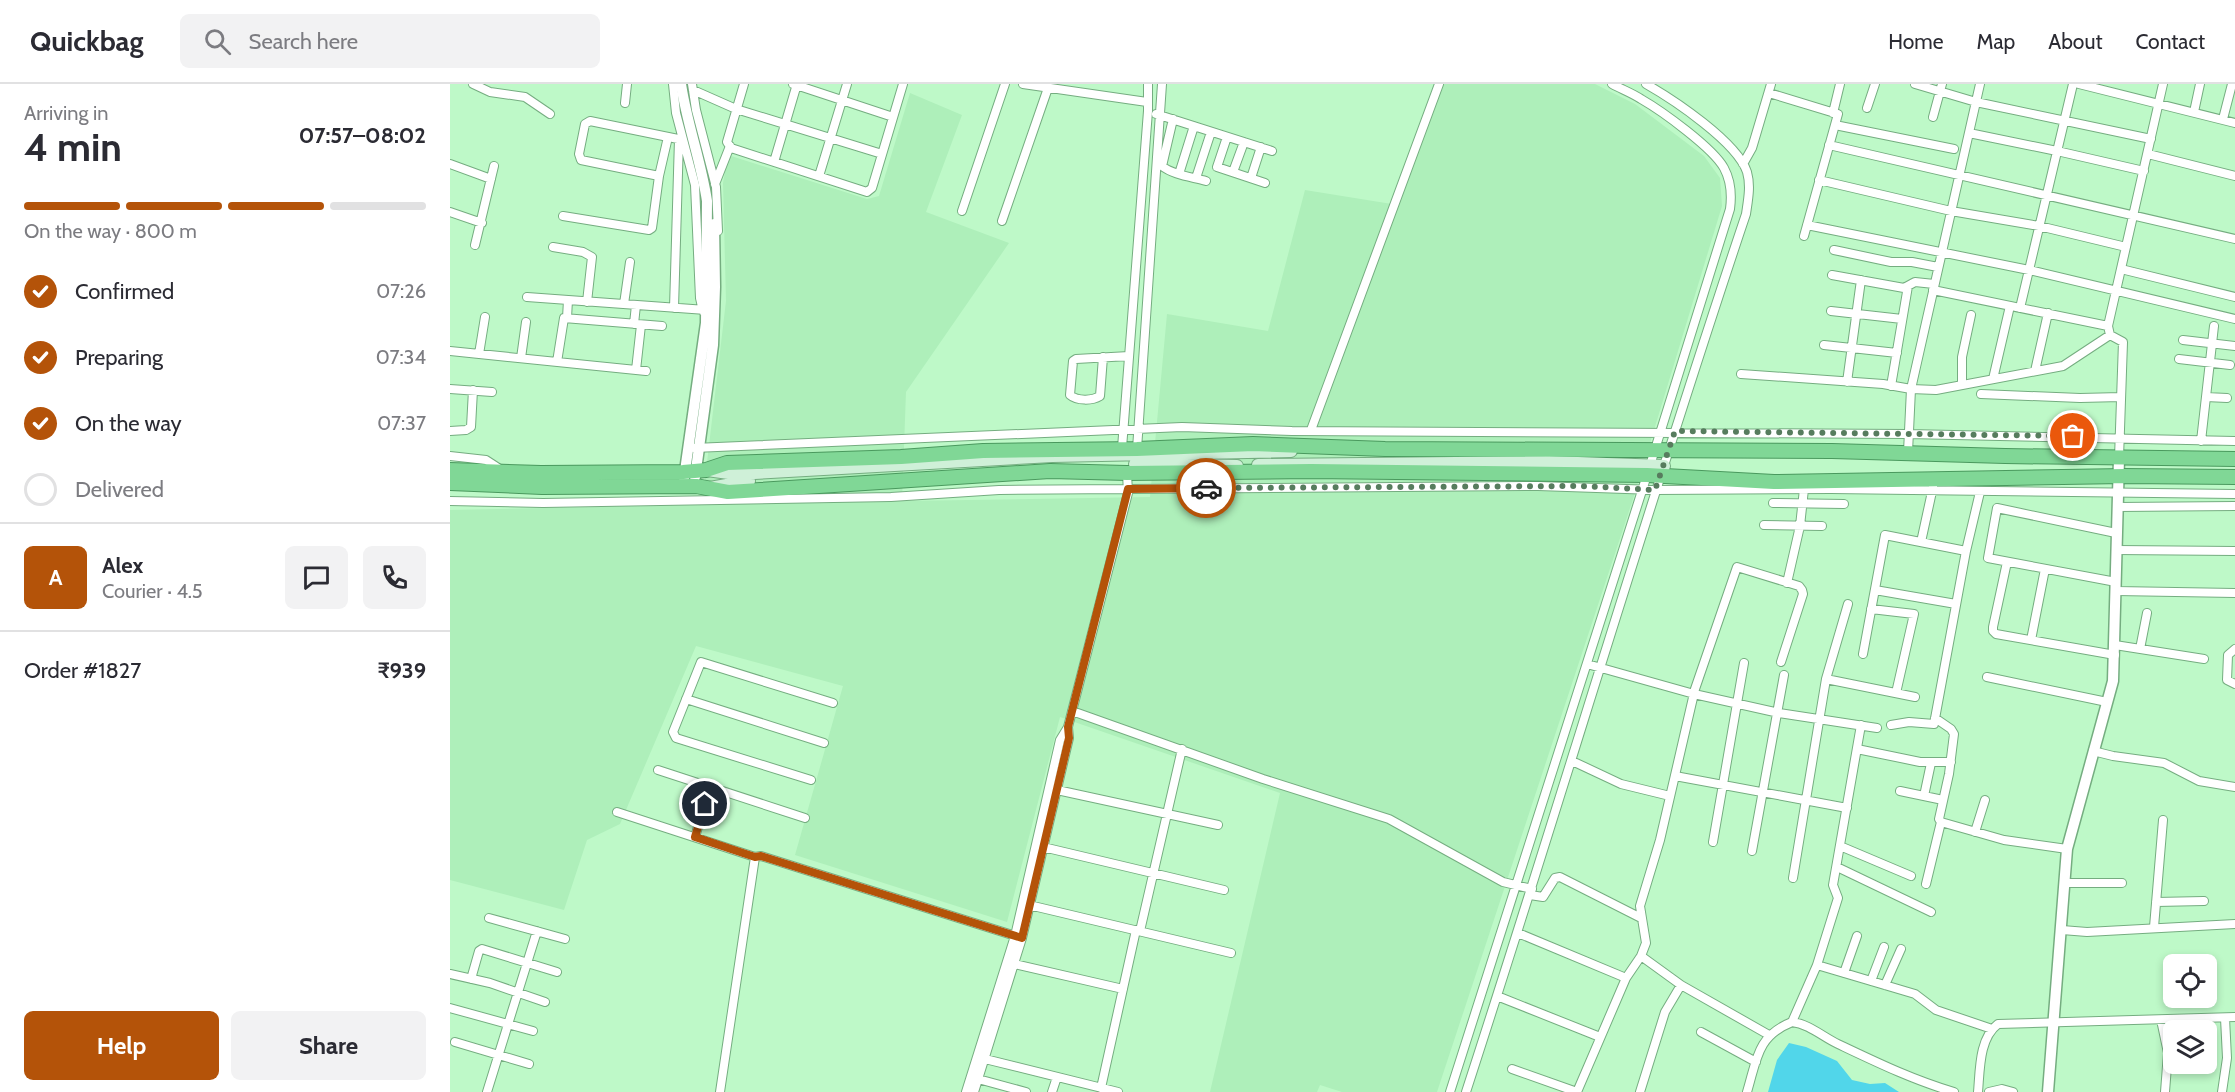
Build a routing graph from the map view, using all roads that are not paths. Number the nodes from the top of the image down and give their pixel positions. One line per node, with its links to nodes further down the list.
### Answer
1 (473, 84): 40 (street)
2 (615, 84): 26 (street)
3 (673, 84): 56 (street)
4 (681, 84): 86 (street)
5 (744, 84): 37 (street)
6 (796, 84): 31 (street); 48 (street)
7 (847, 84): 31 (street)
8 (903, 84): 42 (street)
9 (1005, 84): 89 (street)
10 (1023, 84): 28 (street)
11 (1148, 84): 35 (street)
12 (1162, 84): 41 (street)
13 (1439, 84): 175 (street)
14 (1612, 84): 140 (street)
15 (1646, 84): 69 (street)
16 (1771, 84): 30 (street)
17 (1840, 84): 38 (street)
18 (1875, 84): 36 (street)
19 (1915, 84): 29 (street)
20 (1980, 84): 32 (street)
21 (2073, 84): 46 (street)
22 (2079, 84): 34 (street)
23 (2163, 84): 34 (street)
24 (2200, 84): 39 (street)
25 (2232, 84): 45 (street)
26 (627, 85): 33 (street)
27 (691, 86): 37 (street); 84 (street); 86 (street)
28 (1048, 87): 35 (street); 92 (street)
29 (1941, 88): 32 (street); 43 (street)
30 (1769, 93): 38 (street); 69 (street)
31 (842, 100): 42 (street); 55 (street)
32 (1976, 102): 46 (street); 52 (street)
33 (625, 103)
34 (2159, 103): 39 (street); 57 (street)
35 (1147, 106): 41 (street); 108 (street)
36 (1867, 108)
37 (736, 109): 48 (street); 60 (street)
38 (1833, 112): 49 (street)
39 (2194, 112): 45 (street)
40 (550, 114)
41 (1160, 115): 44 (street); 109 (street)
42 (893, 117): 65 (street)
43 (1933, 117)
44 (1173, 119): 50 (street); 73 (street)
45 (2223, 119): 47 (street)
46 (2064, 121): 57 (street); 64 (street)
47 (2235, 123)
48 (785, 124): 55 (street); 67 (street)
49 (1835, 124): 59 (street); 62 (street)
50 (1194, 126): 51 (street); 73 (street)
51 (1211, 132): 54 (street); 78 (street)
52 (1969, 133): 64 (street); 76 (street)
53 (668, 137): 56 (street); 74 (street); 74 (street)
54 (1227, 137): 58 (street); 72 (street)
55 (830, 138): 65 (street); 75 (street)
56 (681, 139): 121 (street); 124 (street)
57 (2151, 139): 66 (street)
58 (1244, 142): 61 (street); 72 (street)
59 (1829, 145): 76 (street); 81 (street)
60 (730, 146): 67 (street); 84 (street)
61 (1261, 147): 63 (street); 79 (street)
62 (1954, 149)
63 (1272, 151)
64 (2057, 151): 71 (street); 85 (street)
65 (882, 154): 75 (street)
66 (2148, 154): 71 (street); 77 (street)
67 (774, 162): 75 (street)
68 (450, 164): 80 (street)
69 (1743, 164): 141 (street)
70 (494, 166): 80 (street)
71 (2144, 171): 90 (street)
72 (1233, 172): 79 (street)
73 (1179, 174): 78 (street)
74 (659, 176): 91 (street)
75 (819, 176)
76 (1959, 176): 85 (street); 87 (street)
77 (2235, 176)
78 (1196, 178): 82 (street)
79 (1251, 178): 83 (street)
80 (491, 179): 93 (street)
81 (1819, 180): 87 (street); 94 (street)
82 (1206, 181)
83 (1265, 183)
84 (715, 185): 135 (street)
85 (2046, 196): 90 (street); 95 (street)
86 (710, 201): 124 (street); 135 (street)
87 (1951, 211): 95 (street); 102 (street)
88 (450, 212): 93 (street)
89 (962, 212)
90 (2134, 215): 97 (street); 100 (street)
91 (563, 216)
92 (1002, 221)
93 (482, 223): 98 (street)
94 (1807, 225): 96 (street); 102 (street)
95 (2039, 226): 100 (street); 106 (street)
96 (1804, 236)
97 (2235, 239)
98 (475, 245)
99 (554, 247): 117 (street)
100 (2126, 247): 105 (street)
101 (1834, 250): 104 (street)
102 (1942, 252): 104 (street); 106 (street)
103 (630, 262): 118 (street)
104 (1938, 267): 112 (street)
105 (2121, 269): 113 (street); 115 (street)
106 (2029, 270): 113 (street); 122 (street)
107 (1832, 274): 110 (street)
108 (1135, 279): 109 (street); 150 (street)
109 (1149, 279): 173 (street)
110 (1861, 280): 111 (street); 126 (street)
111 (1908, 286): 112 (street); 132 (street)
112 (1934, 287): 120 (street); 166 (street)
113 (2116, 290): 133 (street); 139 (street)
114 (527, 297): 116 (street)
115 (2235, 297)
116 (568, 300): 117 (street); 131 (street)
117 (587, 302): 118 (street)
118 (624, 304): 119 (street)
119 (636, 305): 121 (street); 136 (street)
120 (2010, 306): 122 (street); 161 (street)
121 (674, 308): 124 (street)
122 (2020, 308): 127 (street)
123 (2235, 308): 128 (street)
124 (705, 310): 135 (street)
125 (1831, 311): 126 (street)
126 (1856, 314): 132 (street); 146 (street)
127 (2048, 314): 139 (street); 159 (street)
128 (2235, 314)
129 (1971, 315): 163 (street)
130 (484, 317): 149 (street)
131 (567, 318): 136 (street); 154 (street)
132 (1902, 319): 148 (street)
133 (2235, 319)
134 (526, 322): 152 (street)
135 (710, 323): 183 (street)
136 (638, 324): 137 (street); 157 (street)
137 (662, 326)
138 (2214, 326): 143 (street)
139 (2109, 331): 159 (street); 170 (street)
140 (1690, 336): 141 (street); 177 (street)
141 (1704, 340): 178 (street)
142 (2183, 340): 143 (street)
143 (2212, 342): 145 (street); 155 (street)
144 (1824, 345): 146 (street)
145 (2235, 345)
146 (1852, 347): 148 (street); 162 (street)
147 (450, 351): 149 (street)
148 (1897, 353): 164 (street)
149 (479, 354): 152 (street)
150 (1129, 356): 151 (street); 174 (street)
151 (1103, 357): 151 (street)
152 (521, 358): 154 (street)
153 (2179, 359): 155 (street)
154 (557, 362): 157 (street)
155 (2209, 363): 156 (street); 171 (street)
156 (2230, 365)
157 (636, 370): 158 (street)
158 (646, 371)
159 (2036, 371): 161 (street)
160 (1742, 374): 162 (street)
161 (1993, 379): 163 (street)
162 (1847, 382): 164 (street)
163 (1962, 385): 166 (street)
164 (1891, 386): 166 (street)
165 (450, 388): 167 (street)
166 (1911, 389): 179 (street)
167 (474, 390): 168 (street); 176 (street)
168 (492, 392)
169 (1981, 394): 170 (street)
170 (2121, 396): 180 (street)
171 (2206, 397): 172 (street); 181 (street)
172 (2227, 398)
173 (1139, 428): 174 (street); 175 (street); 185 (street)
174 (1123, 429): 183 (street); 184 (street)
175 (1311, 430): 177 (street)
176 (450, 431)
177 (1660, 431): 178 (street); 190 (street)
178 (1675, 431): 179 (street); 190 (street)
179 (1908, 434): 180 (street); 186 (street)
180 (2120, 437): 181 (street); 188 (street)
181 (2200, 441): 182 (street)
182 (2235, 441)
183 (692, 448): 196 (street)
184 (1122, 448): 185 (highway); 196 (highway)
185 (1137, 450): 190 (highway)
186 (1908, 452): 188 (highway); 190 (highway)
187 (450, 456): 192 (street)
188 (2119, 458): 189 (highway); 194 (street)
189 (2235, 459)
190 (1658, 462): 193 (highway); 196 (main road); 196 (main road); 198 (highway); 200 (street); 202 (street)
191 (450, 470): 192 (highway)
192 (504, 472): 196 (highway)
193 (1127, 473): 196 (highway); 199 (street)
194 (2120, 476): 195 (highway); 198 (highway); 204 (street)
195 (2235, 477)
196 (695, 479): 197 (highway)
197 (450, 483)
198 (1933, 485): 201 (street); 203 (street); 216 (street)
199 (1128, 489): 200 (street); 206 (street); 253 (street)
200 (1642, 489): 202 (street); 240 (street)
201 (1804, 489): 202 (street); 208 (street)
202 (1655, 490): 241 (street)
203 (1980, 492): 204 (street); 218 (street)
204 (2118, 492): 205 (street); 211 (street)
205 (2235, 494)
206 (450, 501)
207 (1773, 503): 208 (street)
208 (1802, 504): 209 (street); 213 (street)
209 (1844, 504)
210 (2235, 506): 211 (street)
211 (2118, 507): 215 (street)
212 (1764, 525): 213 (street)
213 (1800, 526): 214 (street); 222 (street)
214 (1822, 526)
215 (2116, 533): 217 (street); 220 (street)
216 (1922, 542): 218 (street); 224 (street)
217 (2116, 550): 219 (street); 223 (street)
218 (1966, 551): 228 (street)
219 (2235, 552)
220 (2007, 562): 221 (street); 232 (street)
221 (2045, 569): 223 (street); 232 (street)
222 (1787, 582): 238 (street); 247 (street)
223 (2116, 587): 225 (street); 234 (street)
224 (1875, 590): 226 (street); 229 (street)
225 (2235, 593)
226 (1918, 598): 228 (street); 231 (street)
227 (1848, 604): 244 (street)
228 (1956, 604): 255 (street)
229 (1871, 609): 231 (street); 236 (street)
230 (2147, 613): 233 (street)
231 (1914, 614): 246 (street)
232 (2031, 640): 234 (street)
233 (2140, 649): 234 (street); 237 (street)
234 (2115, 650): 250 (street)
235 (2235, 650): 245 (street)
236 (1863, 654)
237 (2204, 659)
238 (1781, 662)
239 (1744, 663): 252 (street)
240 (1587, 664): 241 (street); 304 (street)
241 (1601, 669): 247 (street); 265 (street)
242 (1784, 675): 254 (street)
243 (1987, 676): 250 (street)
244 (1826, 679): 246 (street); 256 (street)
245 (2235, 684)
246 (1896, 693): 248 (street)
247 (1694, 694): 252 (street); 269 (street)
248 (1915, 697)
249 (686, 699): 251 (street); 261 (street); 270 (street)
250 (2107, 702): 264 (street)
251 (833, 703)
252 (1737, 704): 254 (street); 271 (street)
253 (1072, 711): 259 (street); 262 (street)
254 (1779, 713): 256 (street); 276 (street)
255 (1935, 718): 258 (street); 266 (street)
256 (1819, 719): 257 (street); 281 (street)
257 (1861, 725): 260 (street); 263 (street)
258 (1891, 725)
259 (1068, 727): 274 (street); 320 (street)
260 (1877, 728)
261 (824, 744)
262 (1182, 749): 284 (street); 304 (street)
263 (1857, 749): 267 (street); 282 (street)
264 (2093, 751): 273 (street); 294 (street)
265 (1572, 761): 277 (street); 306 (street)
266 (1951, 762): 267 (street); 279 (street)
267 (1931, 763): 278 (street)
268 (658, 770): 272 (street)
269 (1675, 776): 271 (street); 277 (street)
270 (811, 780)
271 (1722, 785): 276 (street); 291 (street)
272 (710, 787): 285 (street); 290 (street)
273 (2235, 787)
274 (1057, 790): 284 (street); 293 (street)
275 (1900, 791): 278 (street)
276 (1763, 793): 281 (street); 295 (street)
277 (1670, 796): 312 (street)
278 (1924, 796): 279 (street)
279 (1943, 800): 287 (street)
280 (1985, 800): 289 (street)
281 (1806, 801): 282 (street); 300 (street)
282 (1847, 808): 292 (street)
283 (617, 812): 290 (street)
284 (1167, 813): 288 (street); 298 (street)
285 (805, 818)
286 (2163, 820): 308 (street)
287 (1941, 822): 289 (street); 303 (street)
288 (1218, 825)
289 (1975, 832): 294 (street)
290 (695, 837): 296 (street)
291 (1713, 842)
292 (1840, 846): 297 (street); 299 (street)
293 (1043, 847): 298 (street); 309 (street)
294 (2067, 849): 301 (street)
295 (1752, 851)
296 (755, 857): 320 (street); 363 (street)
297 (1837, 867): 310 (street); 328 (street)
298 (1153, 873): 305 (street); 317 (street)
299 (1911, 876)
300 (1793, 878)
301 (2065, 883): 302 (street); 315 (street)
302 (2122, 883)
303 (1926, 884)
304 (1516, 885): 306 (street); 369 (street)
305 (1224, 890)
306 (1531, 892): 312 (street); 318 (street)
307 (2204, 901): 308 (street)
308 (2156, 902): 314 (street)
309 (1029, 905): 317 (street); 320 (street)
310 (1931, 912)
311 (489, 918): 316 (street)
312 (1641, 918): 325 (street)
313 (2235, 924): 314 (street)
314 (2154, 927): 315 (street)
315 (2062, 930): 347 (street)
316 (537, 931): 321 (street); 326 (street)
317 (1138, 931): 324 (street); 337 (street)
318 (1518, 933): 332 (street); 339 (street)
319 (1857, 936): 330 (street)
320 (1019, 937): 327 (street); 364 (street)
321 (564, 939)
322 (1884, 947): 334 (street)
323 (1901, 949): 336 (street)
324 (1231, 953)
325 (1641, 956): 332 (street); 335 (street)
326 (527, 962): 329 (street); 333 (street); 338 (street)
327 (1014, 964): 337 (street); 355 (street)
328 (1816, 964): 330 (street); 345 (street)
329 (557, 972)
330 (1844, 973): 334 (street)
331 (450, 974): 333 (street)
332 (1626, 978): 352 (street)
333 (471, 979): 338 (street)
334 (1871, 981): 336 (street)
335 (1681, 985): 351 (street); 372 (street)
336 (1885, 985): 348 (street)
337 (1123, 989): 361 (street)
338 (518, 993): 340 (street); 346 (street)
339 (1497, 996): 352 (street); 370 (street)
340 (545, 1002)
341 (450, 1008): 346 (street)
342 (2235, 1017): 343 (street)
343 (2225, 1018): 344 (street); 380 (street)
344 (2161, 1020): 347 (street); 379 (street)
345 (1792, 1022): 351 (street); 374 (street)
346 (508, 1023): 349 (street); 354 (street)
347 (2053, 1024): 348 (street); 378 (street)
348 (1992, 1029): 375 (street)
349 (533, 1031)
350 (1701, 1032): 356 (street)
351 (1769, 1035): 356 (street)
352 (1600, 1037): 371 (street)
353 (455, 1042): 354 (street)
354 (499, 1054): 357 (street); 362 (street)
355 (985, 1059): 359 (street); 360 (street)
356 (1756, 1062): 373 (street)
357 (529, 1064)
358 (1512, 1069): 371 (street)
359 (1057, 1077): 361 (street); 367 (street)
360 (978, 1078): 365 (street); 366 (street)
361 (1101, 1088): 368 (street)
362 (487, 1092)
363 (720, 1092)
364 (966, 1092)
365 (974, 1092)
366 (1026, 1092)
367 (1052, 1092)
368 (1118, 1092)
369 (1450, 1092)
370 (1466, 1092)
371 (1577, 1092)
372 (1640, 1092)
373 (1747, 1092)
374 (1954, 1092)
375 (1978, 1092)
376 (1989, 1092): 377 (street)
377 (2013, 1092)
378 (2048, 1092)
379 (2165, 1092)
380 (2222, 1092)

